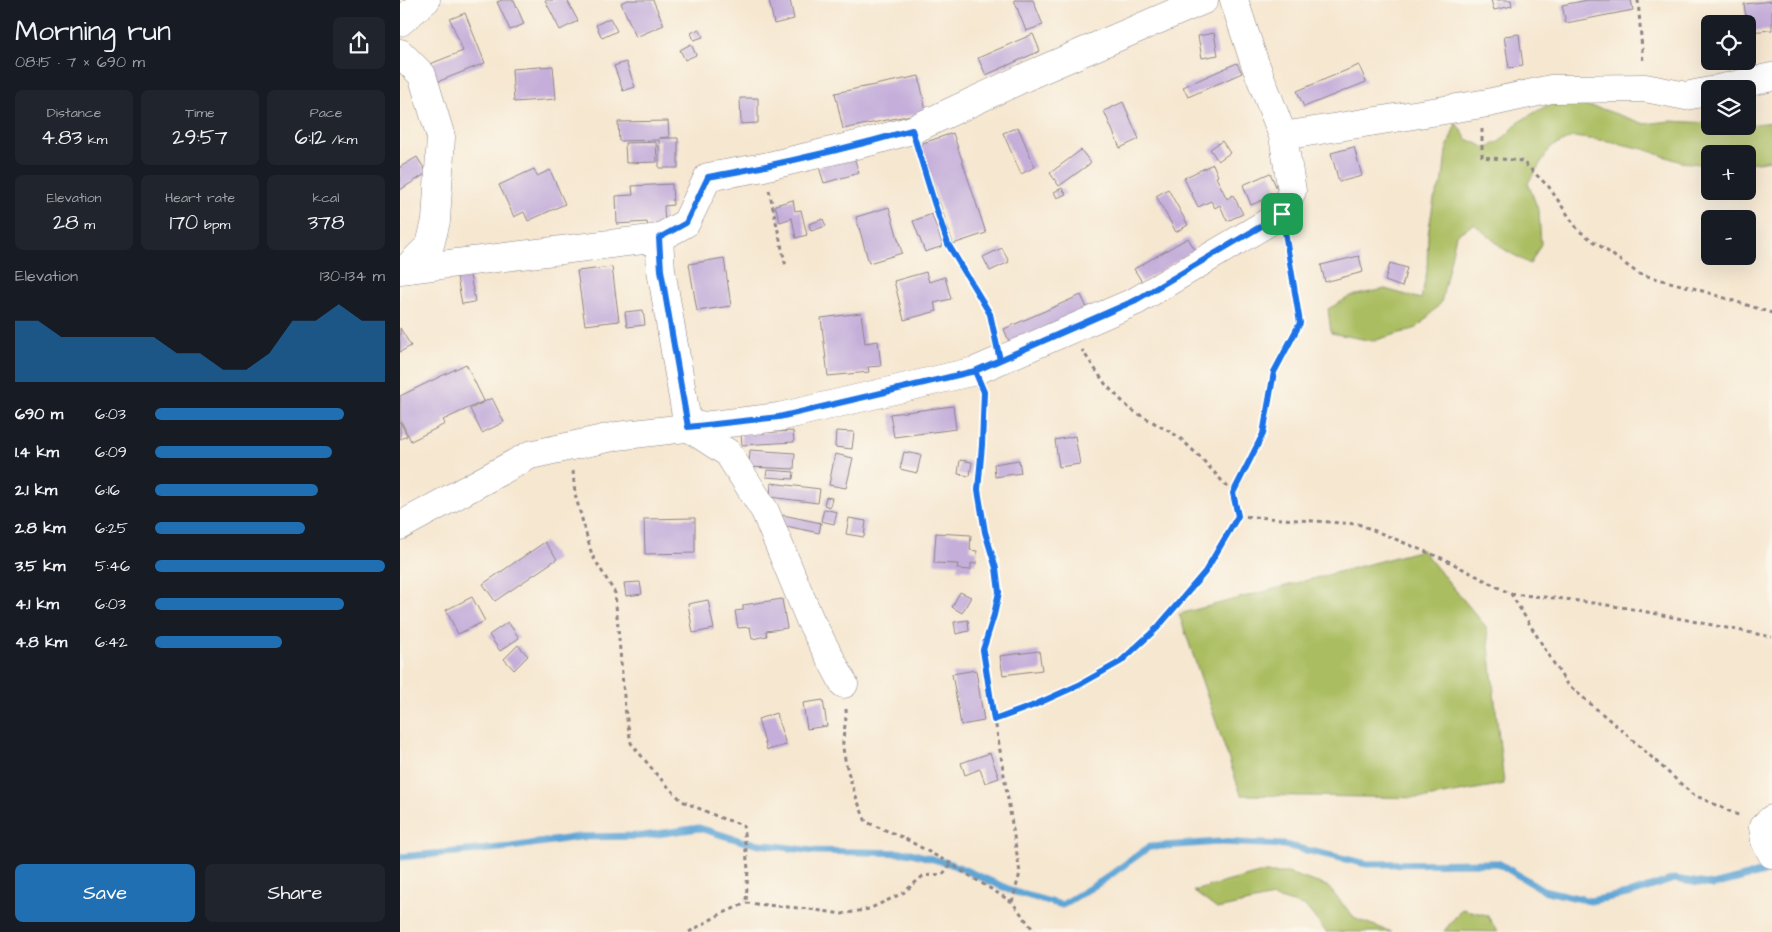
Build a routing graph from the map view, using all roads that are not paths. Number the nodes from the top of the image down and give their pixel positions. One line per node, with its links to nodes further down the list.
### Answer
1 (426, 0): 4 (street)
2 (1204, 0): 10 (street)
3 (1234, 0): 9 (street)
4 (400, 22)
5 (400, 52): 11 (street)
6 (1772, 77): 7 (street)
7 (1756, 81)
8 (1701, 93): 9 (street)
9 (1282, 136): 12 (street)
10 (659, 238): 11 (street); 12 (street)
11 (403, 269)
12 (688, 427): 13 (street); 14 (street)
13 (400, 526)
14 (844, 684)
15 (1768, 823): 16 (street)
16 (1772, 854)

